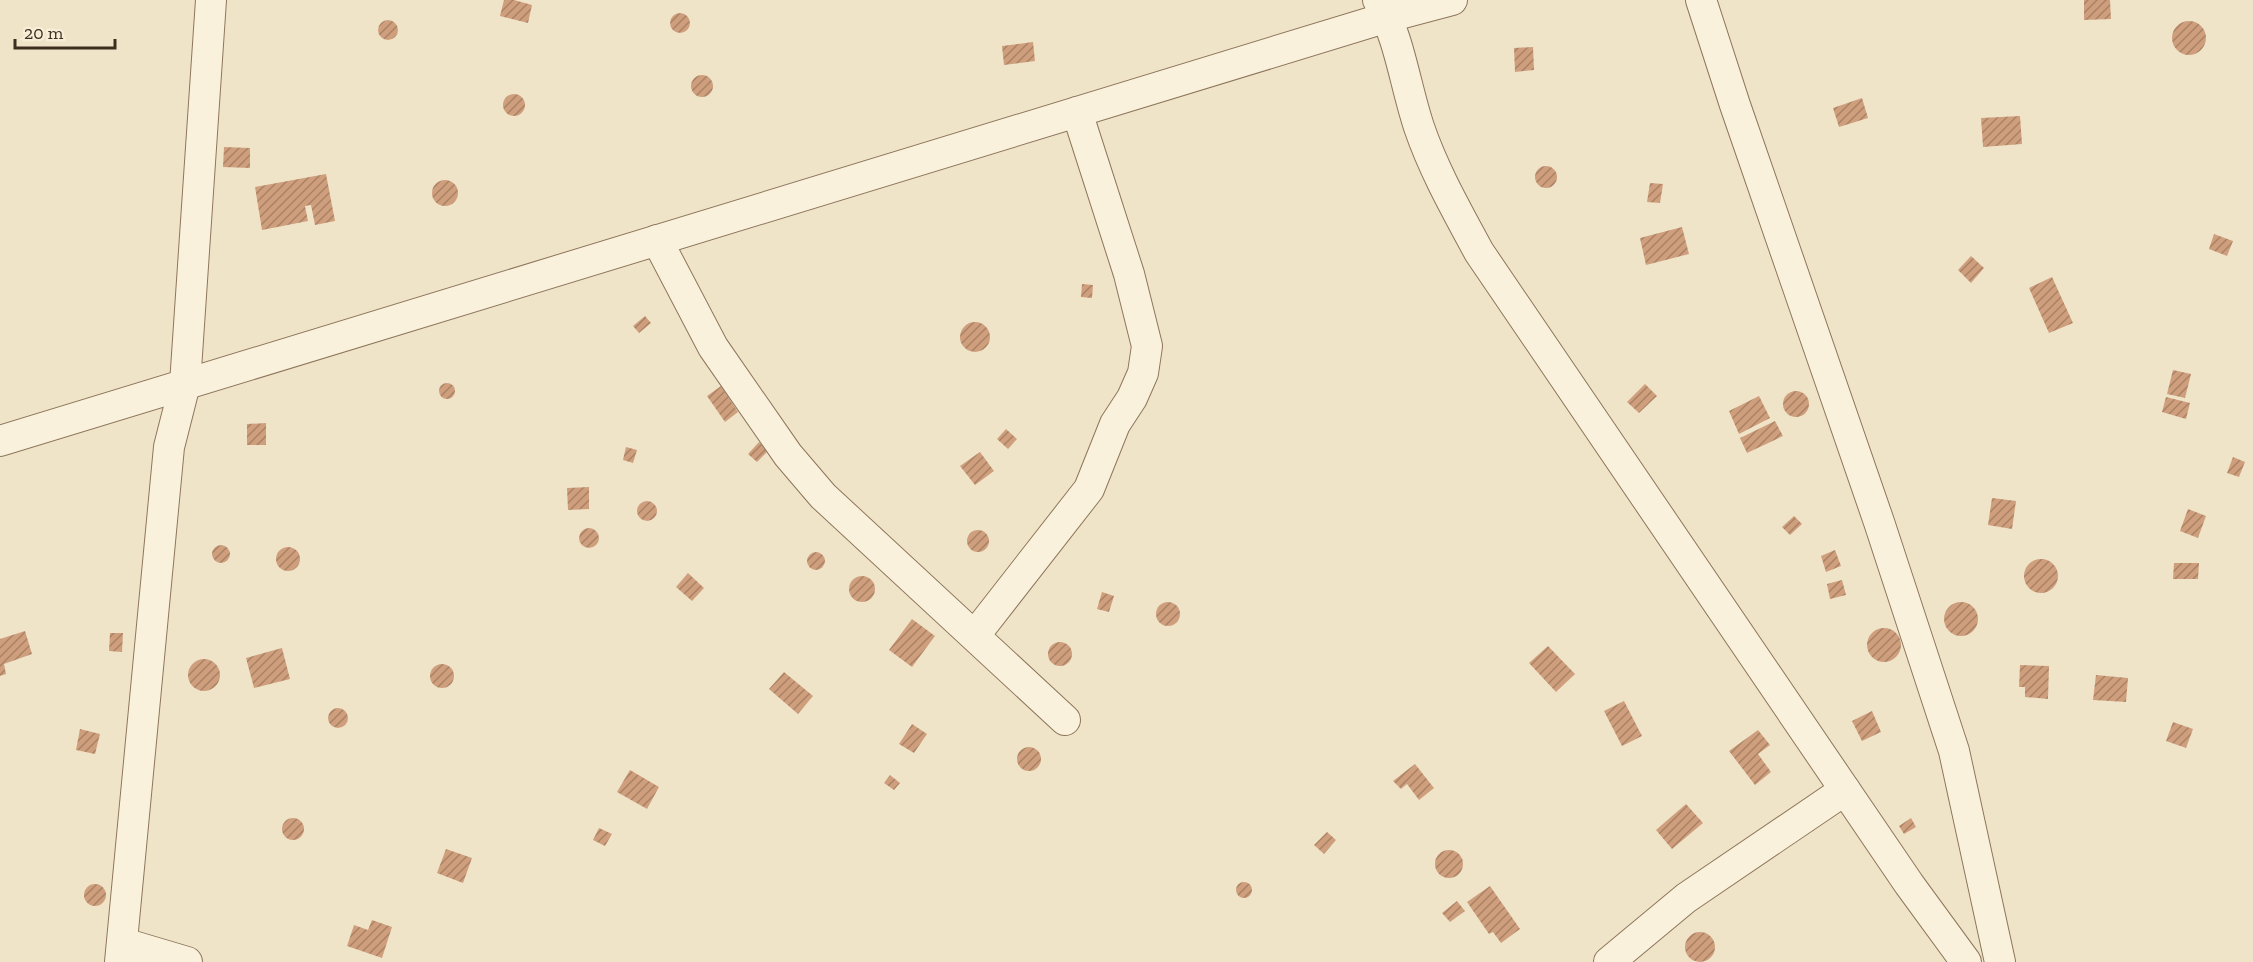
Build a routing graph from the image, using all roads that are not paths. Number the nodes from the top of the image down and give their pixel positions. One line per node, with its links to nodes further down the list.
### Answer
1 (211, 0): 7 (street)
2 (1452, 0): 4 (street)
3 (1701, 0): 16 (street)
4 (1383, 9): 5 (street); 11 (street)
5 (1077, 112): 6 (street); 9 (street)
6 (657, 240): 7 (street); 9 (street)
7 (185, 384): 8 (street); 12 (street)
8 (0, 441)
9 (975, 634): 10 (street)
10 (1065, 720)
11 (1845, 790): 14 (street); 15 (street)
12 (122, 953): 13 (street)
13 (187, 962)
14 (1609, 962)
15 (1966, 962)
16 (2000, 962)

